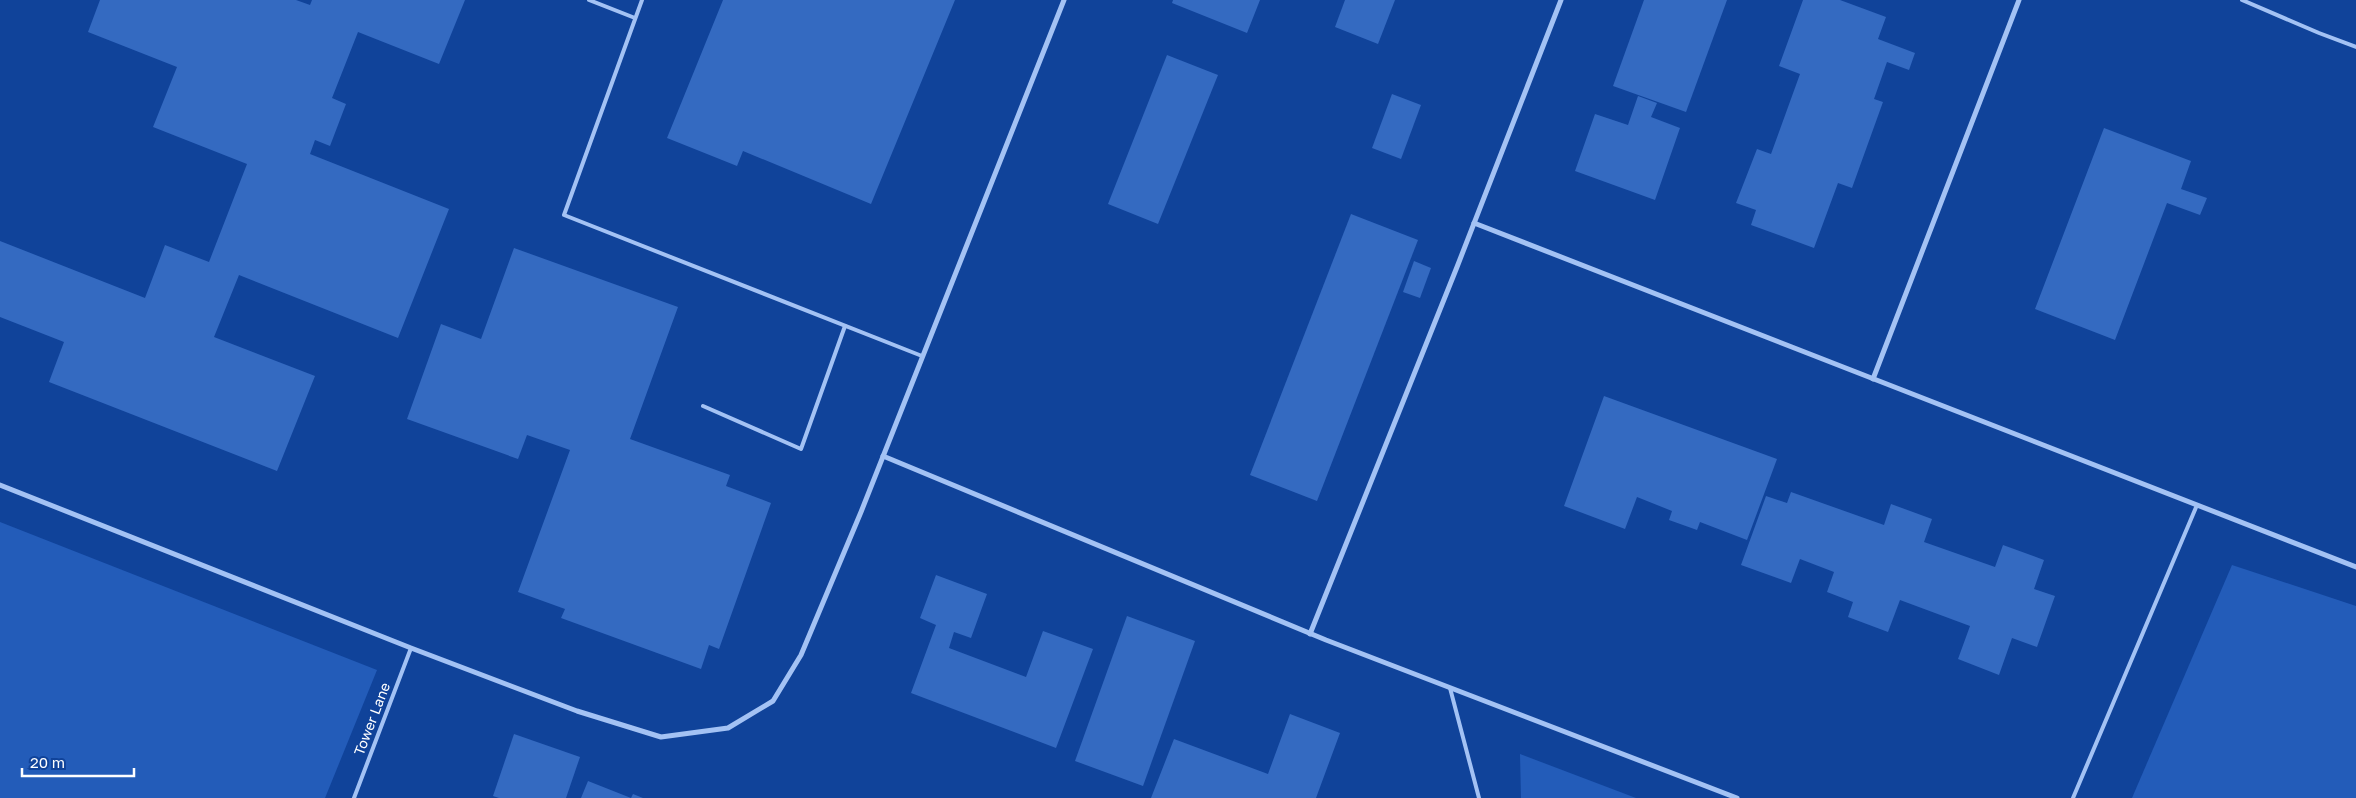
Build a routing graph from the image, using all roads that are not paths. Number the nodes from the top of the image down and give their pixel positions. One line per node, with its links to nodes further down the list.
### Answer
1 (589, 0): 7 (lane)
2 (642, 0): 7 (lane)
3 (1064, 0): 11 (street)
4 (1561, 0): 9 (street)
5 (2019, 0): 12 (street)
6 (2242, 0): 8 (lane)
7 (635, 18): 10 (lane)
8 (2356, 47)
9 (1474, 223): 12 (street); 18 (street)
10 (845, 326): 11 (lane); 13 (lane)
11 (922, 356): 14 (street)
12 (1873, 379): 16 (street)
13 (703, 406)
14 (883, 456): 18 (street); 19 (street)
15 (0, 485): 19 (street)
16 (2197, 505): 17 (street); 24 (lane)
17 (2356, 567)
18 (1310, 634): 20 (street)
19 (411, 648): 21 (lane, Tower Lane)
20 (1450, 688): 22 (lane); 23 (street)
21 (354, 798)
22 (1480, 798)
23 (1737, 798)
24 (2073, 798)

